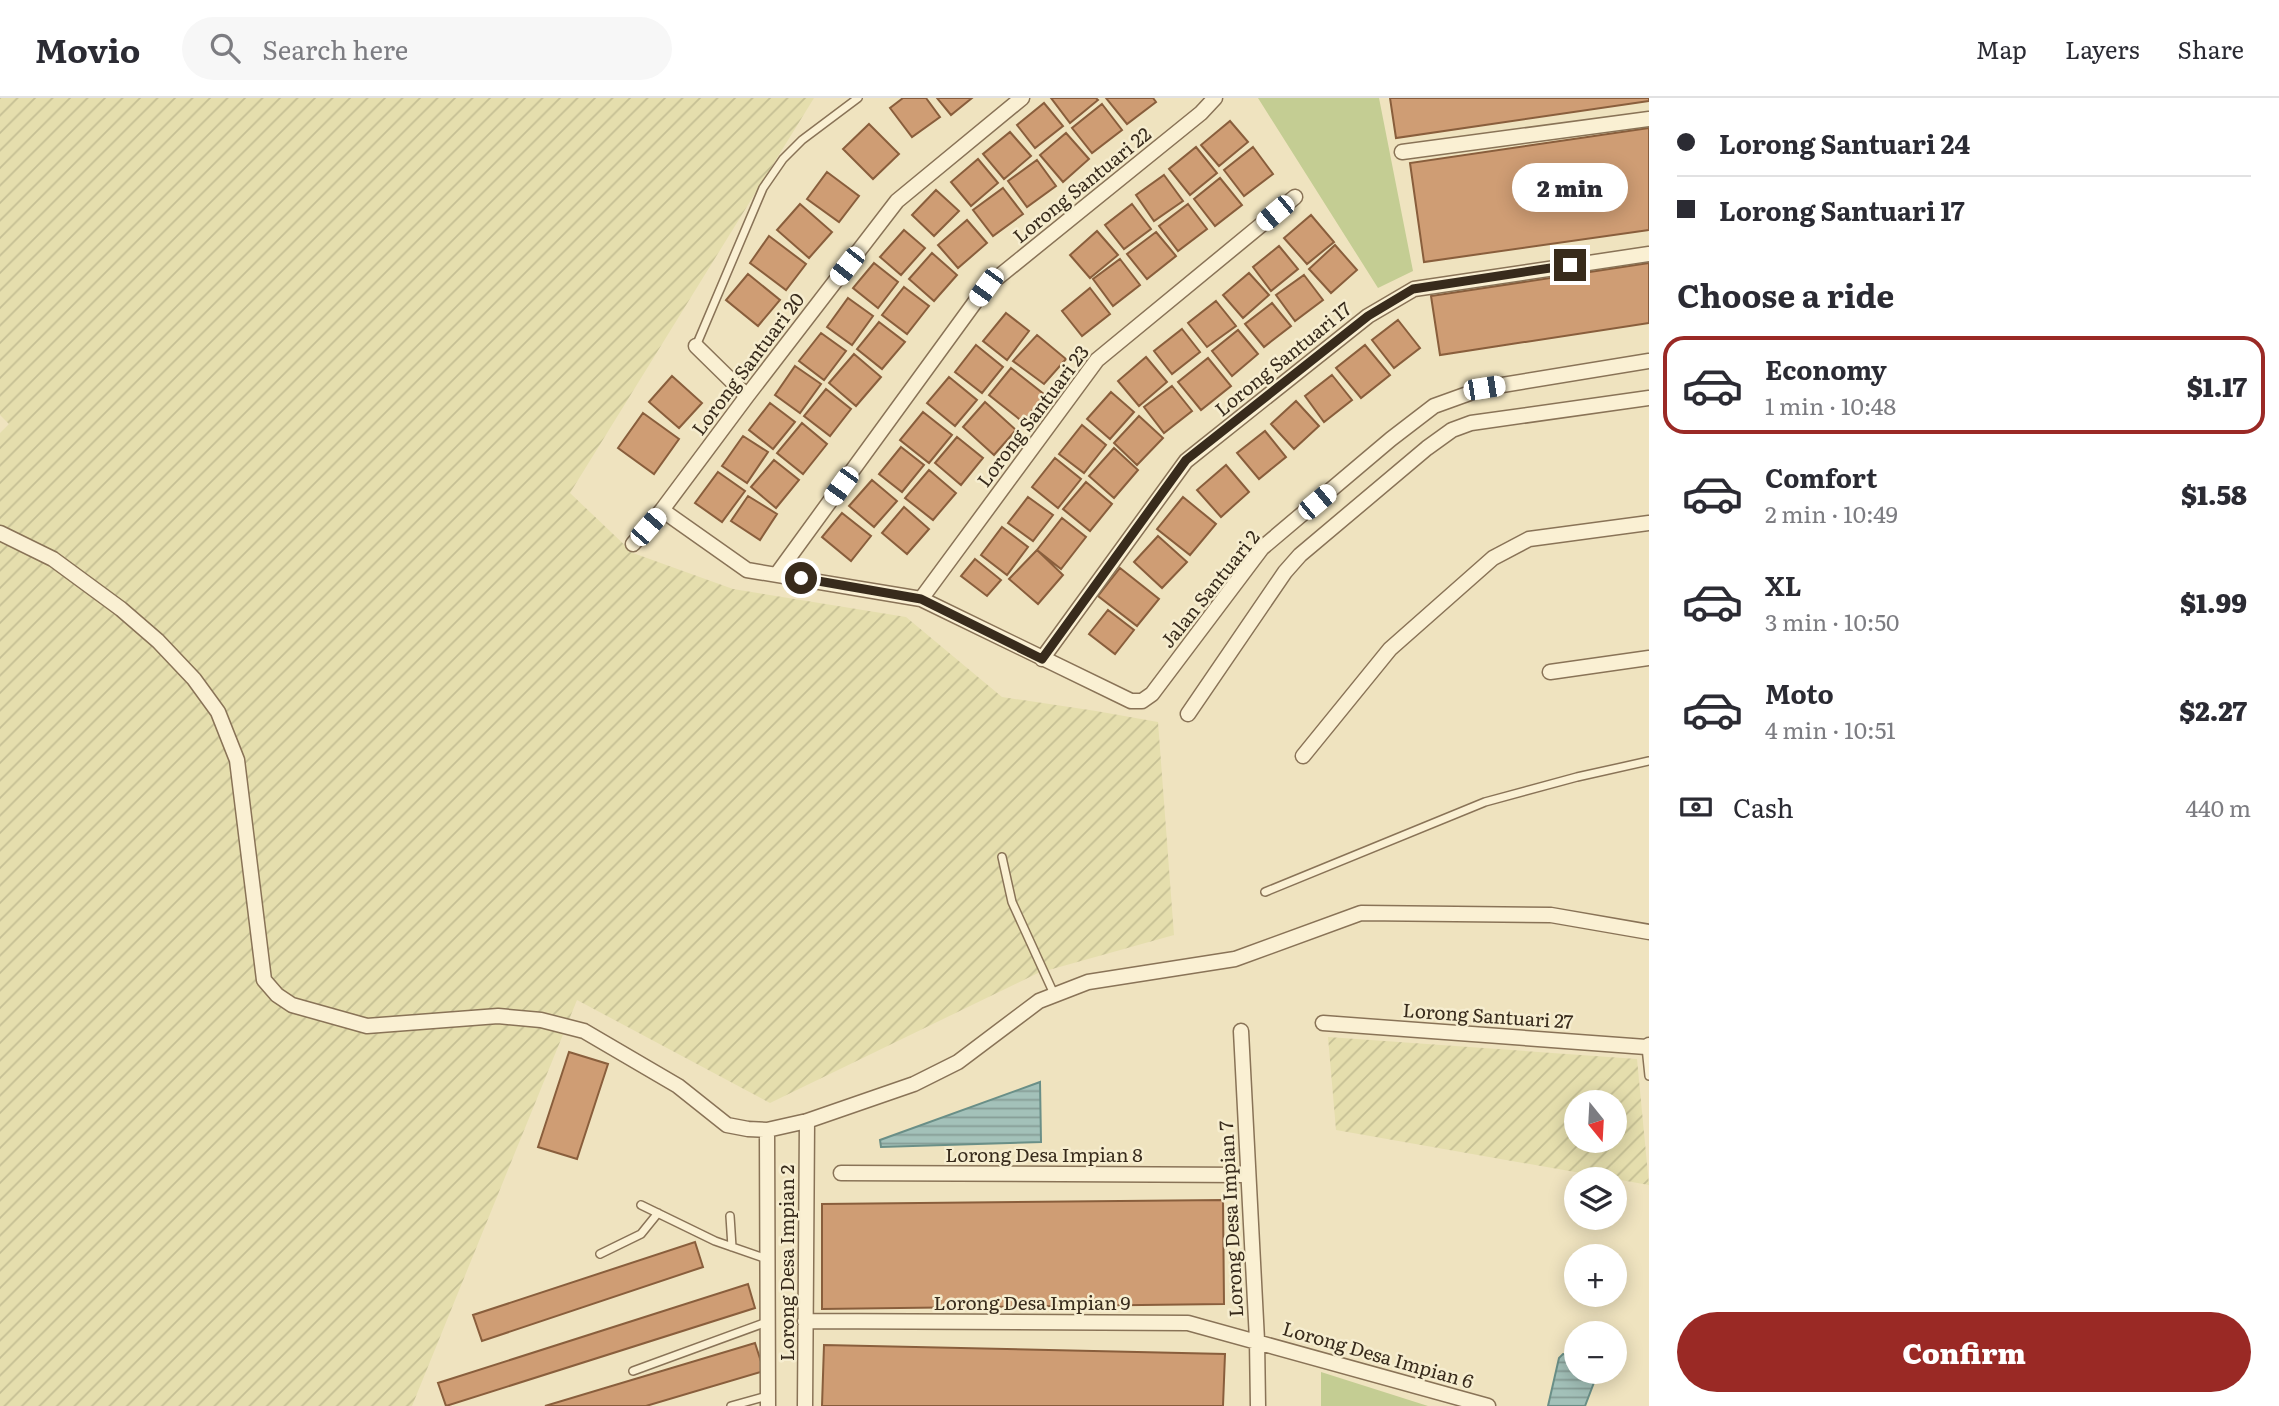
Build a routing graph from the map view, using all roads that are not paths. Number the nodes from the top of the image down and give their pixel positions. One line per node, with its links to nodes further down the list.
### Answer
1 (858, 98): 8 (lane)
2 (1022, 98): 10 (street, Lorong Santuari 20)
3 (1214, 98): 16 (street, Lorong Santuari 22)
4 (1649, 119): 5 (street)
5 (1402, 152)
6 (1295, 197): 17 (street, Lorong Santuari 23)
7 (1649, 254): 19 (street, Lorong Santuari 17)
8 (696, 346): 10 (street)
9 (1649, 360): 19 (street, Jalan Santuari 2)
10 (747, 396): 12 (street, Lorong Santuari 20)
11 (1649, 398): 21 (street)
12 (662, 510): 15 (street, Lorong Santuari 20); 16 (street)
13 (1649, 523): 22 (street)
14 (0, 533): 33 (street)
15 (633, 544)
16 (777, 574): 17 (street)
17 (921, 599): 19 (street)
18 (1649, 658): 20 (street)
19 (1042, 659)
20 (1550, 672)
21 (1188, 714)
22 (1303, 756)
23 (1649, 761): 25 (lane)
24 (1002, 857): 27 (lane)
25 (1265, 892)
26 (1649, 932): 27 (street)
27 (1055, 995): 32 (street)
28 (1323, 1023): 30 (street, Lorong Santuari 27)
29 (1241, 1031): 35 (street, Lorong Desa Impian 7)
30 (1648, 1046): 31 (lane)
31 (1649, 1076)
32 (807, 1121): 33 (street); 43 (street, Lorong Desa Impian 2)
33 (767, 1130): 41 (street)
34 (841, 1173): 35 (street, Lorong Desa Impian 8)
35 (1247, 1175): 44 (street, Lorong Desa Impian 7)
36 (641, 1205): 37 (lane)
37 (658, 1213): 39 (lane); 40 (lane)
38 (730, 1216): 39 (lane)
39 (732, 1247): 41 (lane)
40 (600, 1254)
41 (767, 1259): 42 (street)
42 (768, 1321): 45 (lane); 46 (street)
43 (806, 1321): 44 (street, Lorong Desa Impian 9); 48 (street, Lorong Desa Impian 2)
44 (1257, 1340): 49 (street, Lorong Desa Impian 7); 50 (street, Lorong Desa Impian 6)
45 (633, 1371)
46 (768, 1401): 47 (lane)
47 (731, 1406)
48 (805, 1406)
49 (1258, 1406)
50 (1488, 1406)

